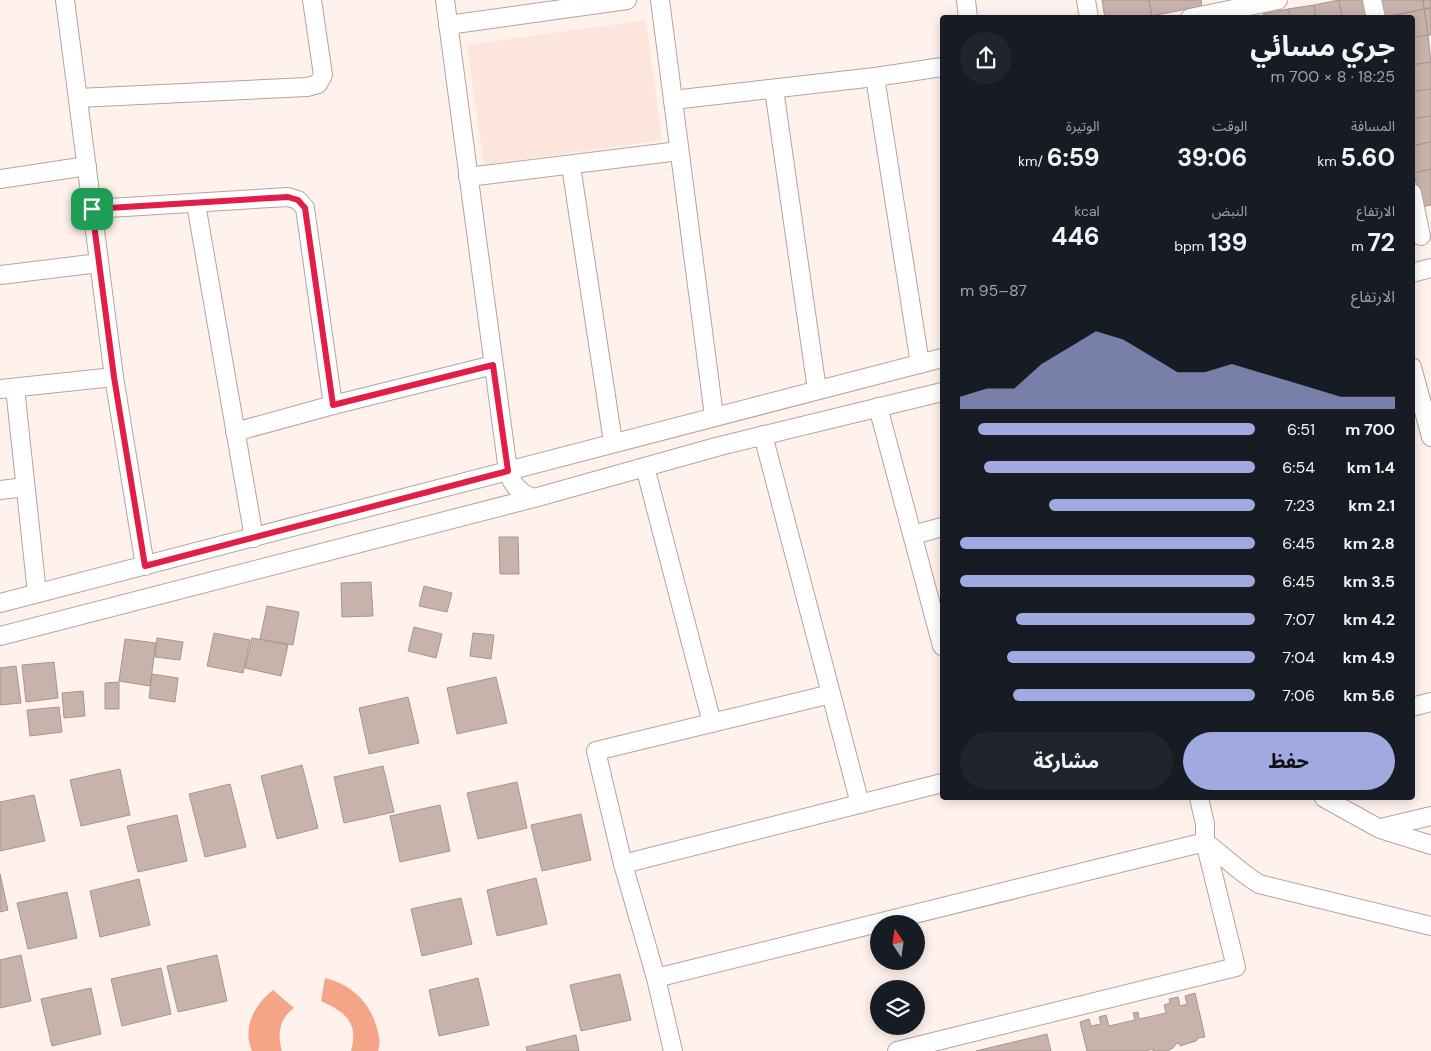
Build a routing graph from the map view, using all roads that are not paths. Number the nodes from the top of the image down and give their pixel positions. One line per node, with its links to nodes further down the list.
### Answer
1 (65, 0): 20 (street)
2 (312, 0): 20 (street)
3 (445, 0): 16 (street)
4 (627, 0): 10 (street)
5 (660, 0): 21 (street)
6 (966, 0): 12 (street)
7 (1086, 0): 13 (street)
8 (1278, 0): 11 (street)
9 (1372, 0): 15 (street)
10 (553, 5): 16 (street)
11 (1209, 7): 14 (street)
12 (968, 15)
13 (1088, 15)
14 (1195, 15)
15 (1375, 15)
16 (448, 25): 25 (street)
17 (940, 67): 18 (street)
18 (875, 77): 19 (street); 36 (street)
19 (774, 89): 21 (street); 40 (street)
20 (78, 98): 23 (street)
21 (673, 100): 22 (street)
22 (679, 151): 24 (street); 45 (street)
23 (87, 166): 26 (street); 29 (street)
24 (571, 166): 25 (street); 49 (street)
25 (468, 177): 37 (street)
26 (0, 179)
27 (196, 204): 29 (street); 43 (street); 46 (street)
28 (1415, 206): 30 (street)
29 (92, 209): 31 (street)
30 (1422, 236)
31 (99, 262): 34 (street); 38 (street)
32 (1431, 268): 33 (street)
33 (1415, 272)
34 (0, 275)
35 (940, 359): 36 (street)
36 (920, 364): 40 (street)
37 (493, 365): 43 (street); 51 (street)
38 (114, 377): 39 (street); 58 (street)
39 (8, 388): 52 (street)
40 (818, 390): 45 (street)
41 (1416, 390): 48 (street)
42 (940, 392): 44 (street)
43 (333, 405): 46 (street)
44 (878, 407): 47 (street); 56 (street)
45 (714, 416): 49 (street)
46 (235, 432): 57 (street)
47 (763, 435): 50 (street); 63 (street)
48 (1431, 437)
49 (613, 442): 51 (street)
50 (645, 467): 54 (street); 66 (street)
51 (508, 471): 54 (street); 57 (street)
52 (25, 487): 53 (street); 59 (street)
53 (0, 490)
54 (534, 498): 61 (street)
55 (940, 528): 56 (street)
56 (912, 535): 62 (street)
57 (254, 538): 58 (street)
58 (145, 566): 59 (street)
59 (37, 593): 60 (street)
60 (0, 603)
61 (0, 636)
62 (940, 639)
63 (831, 694): 66 (street); 70 (street)
64 (1431, 702): 65 (street)
65 (1415, 706)
66 (712, 723): 75 (street)
67 (940, 784): 70 (street)
68 (1199, 800): 73 (street)
69 (1328, 800): 72 (street)
70 (860, 804): 75 (street)
71 (1431, 816): 72 (street)
72 (1380, 828): 74 (street)
73 (1205, 842): 76 (street); 77 (street); 79 (street)
74 (1431, 845)
75 (623, 864): 77 (street)
76 (1431, 926)
77 (656, 978): 78 (street)
78 (673, 1051)
79 (897, 1051)

